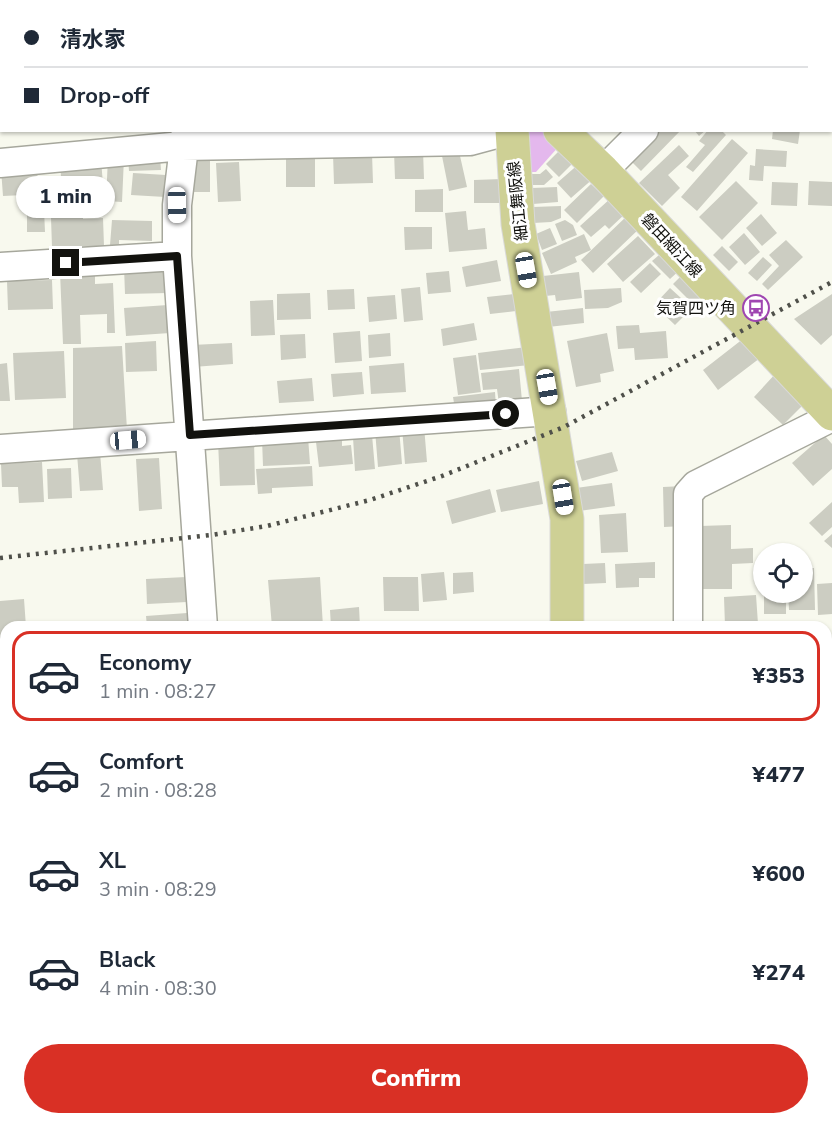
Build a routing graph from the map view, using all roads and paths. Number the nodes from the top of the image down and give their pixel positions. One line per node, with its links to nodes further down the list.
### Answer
1 (504, 132): 5 (street)
2 (511, 132): 11 (main road, 細江舞阪線)
3 (562, 132): 7 (main road, 磐田細江線)
4 (642, 132): 7 (street)
5 (185, 137): 6 (street); 8 (street)
6 (0, 163)
7 (603, 171): 10 (main road, 磐田細江線)
8 (177, 256): 9 (street); 12 (street)
9 (0, 267)
10 (829, 407): 16 (street)
11 (551, 411): 12 (street); 15 (main road, 細江舞阪線)
12 (190, 435): 13 (street); 14 (street)
13 (0, 448)
14 (203, 621)
15 (567, 621)
16 (688, 621)

